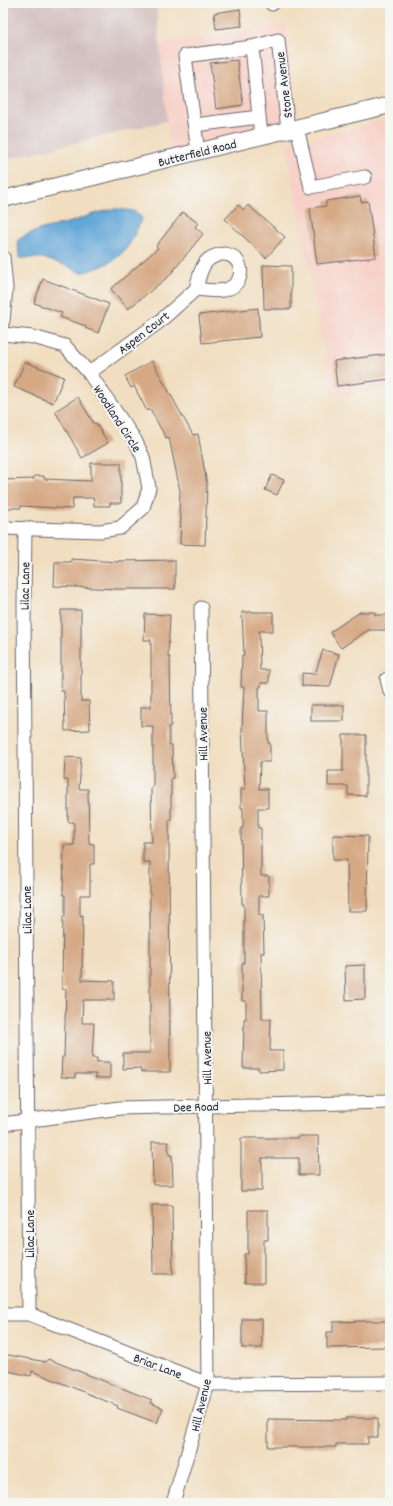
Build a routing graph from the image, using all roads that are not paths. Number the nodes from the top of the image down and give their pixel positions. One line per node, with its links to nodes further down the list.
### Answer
1 (252, 47): 3 (street); 4 (street); 5 (street, Stone Avenue)
2 (390, 105): 5 (main road, Butterfield Road)
3 (260, 117): 4 (street); 6 (street)
4 (195, 125): 7 (street)
5 (292, 129): 6 (main road, Butterfield Road); 8 (street, Stone Avenue)
6 (262, 136): 7 (main road, Butterfield Road)
7 (198, 152): 9 (main road, Butterfield Road)
8 (365, 177)
9 (3, 199)
10 (3, 257): 12 (street)
11 (196, 289): 14 (street, Aspen Court)
12 (3, 321)
13 (3, 334): 14 (street, Woodland Circle)
14 (89, 373): 16 (street, Woodland Circle)
15 (3, 528): 16 (street)
16 (24, 528): 20 (street, Lilac Lane)
17 (201, 608): 19 (street, Hill Avenue)
18 (390, 1102): 19 (street, Dee Road)
19 (206, 1105): 20 (street, Dee Road); 25 (street, Hill Avenue)
20 (28, 1121): 21 (street, Dee Road); 23 (street, Lilac Lane)
21 (3, 1124)
22 (3, 1314): 23 (street, Briar Lane)
23 (29, 1314): 25 (street, Briar Lane)
24 (390, 1383): 25 (street, Briar Lane)
25 (208, 1384): 26 (street, Hill Avenue)
26 (173, 1503)

